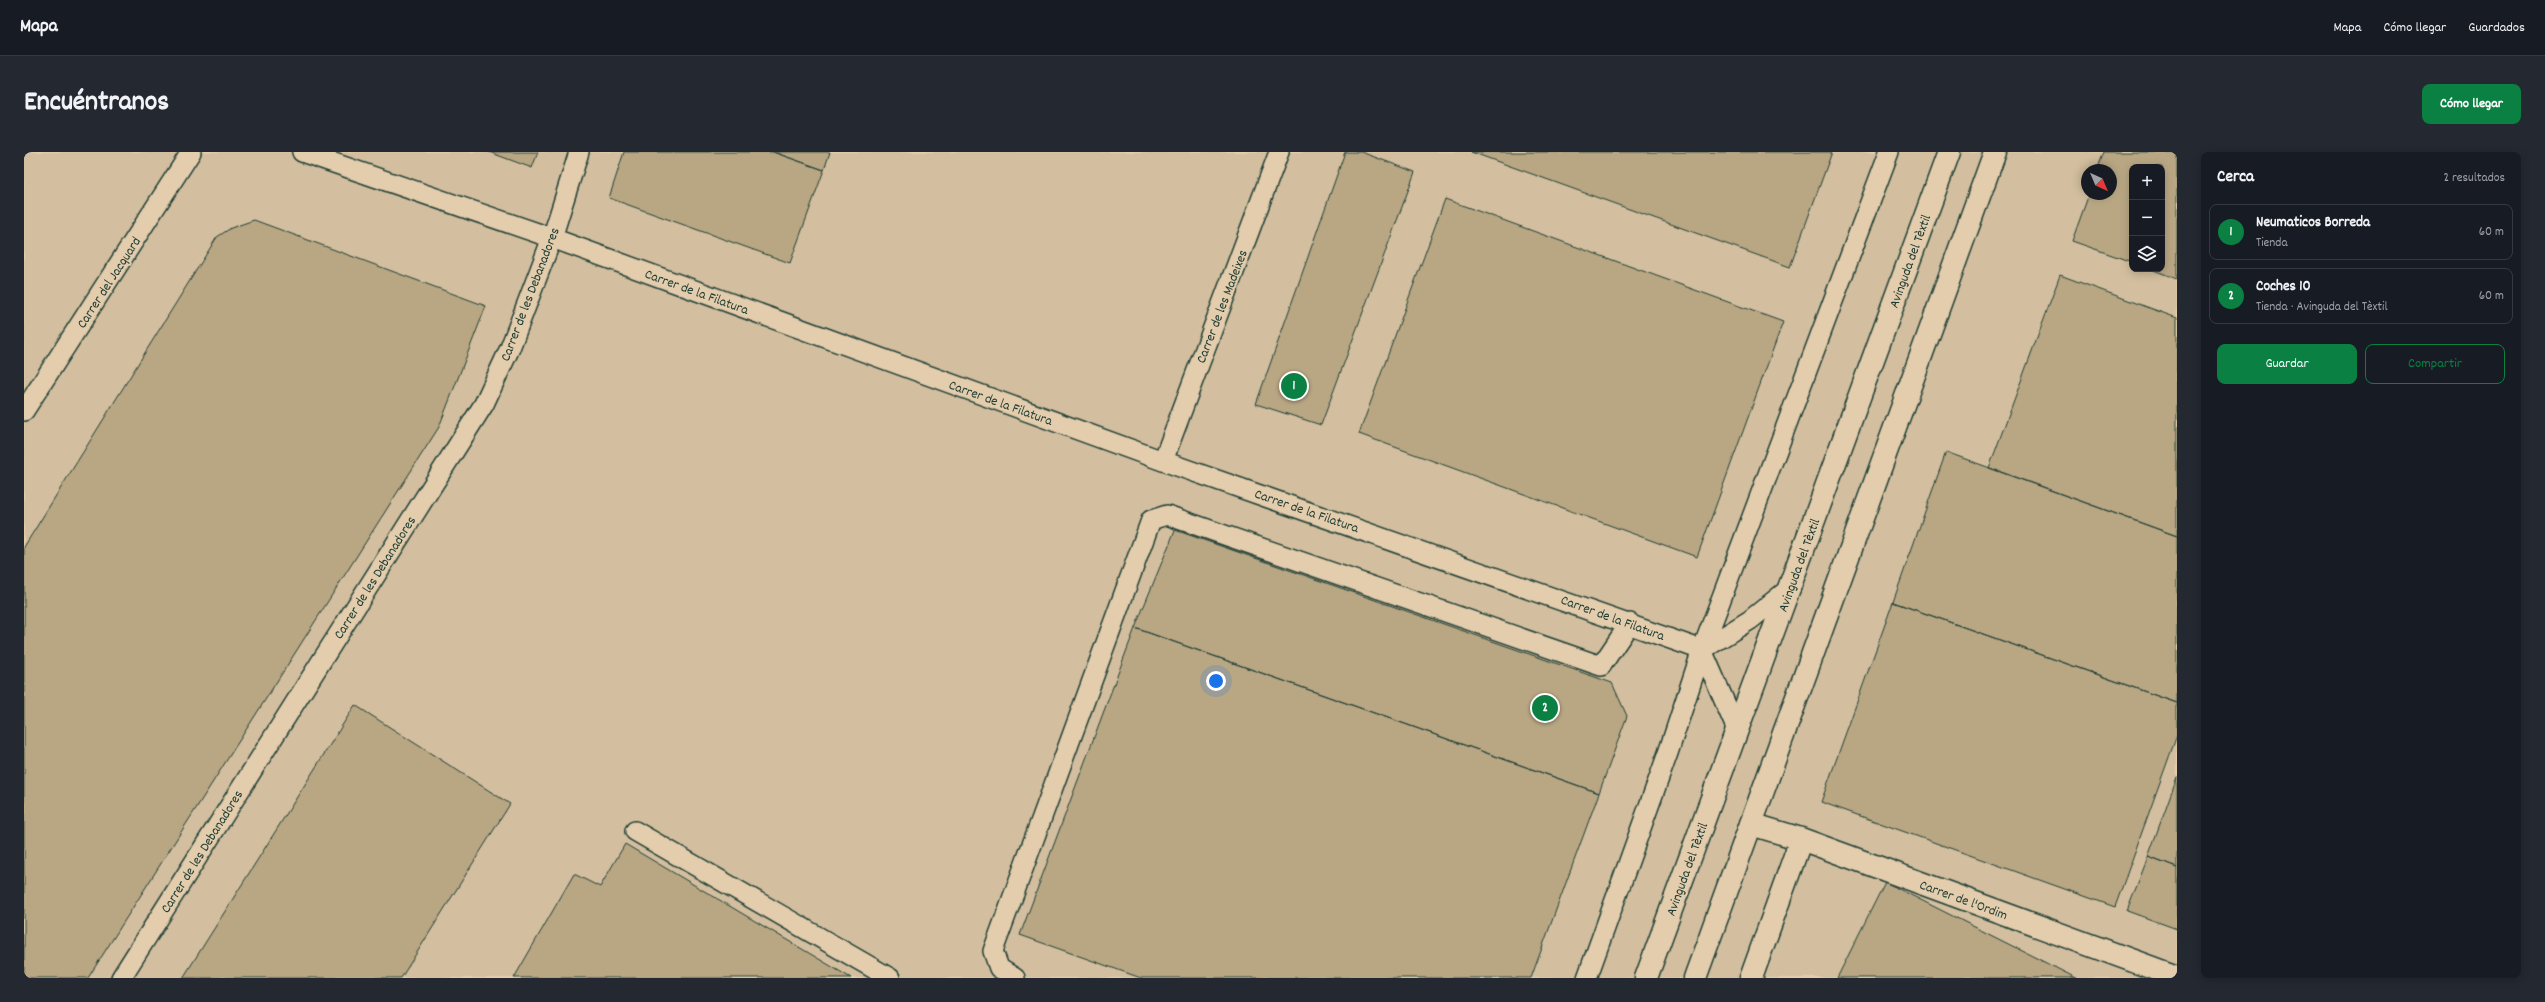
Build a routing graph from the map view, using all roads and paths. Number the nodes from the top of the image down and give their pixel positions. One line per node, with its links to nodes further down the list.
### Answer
1 (191, 152): 9 (lane, Carrer del Jacquard)
2 (302, 152): 8 (lane, Carrer de la Filatura)
3 (579, 152): 8 (lane, Carrer de les Debanadores)
4 (1279, 152): 10 (lane, Carrer de les Madeixes)
5 (1889, 152): 13 (lane)
6 (1949, 152): 11 (street, Avinguda del Tèxtil)
7 (1994, 152): 15 (street)
8 (552, 238): 10 (lane, Carrer de la Filatura); 19 (lane, Carrer de les Debanadores)
9 (24, 412)
10 (1163, 461): 12 (lane, Carrer de la Filatura)
11 (1791, 587): 13 (lane); 14 (street, Avinguda del Tèxtil)
12 (1630, 623): 13 (lane, Carrer de la Filatura); 21 (lane)
13 (1702, 650): 14 (lane); 22 (lane)
14 (1737, 730): 23 (street, Avinguda del Tèxtil)
15 (1750, 824): 17 (street, Carrer de l'Ordim); 24 (street)
16 (635, 831): 20 (lane)
17 (1801, 839): 18 (street, Carrer de l'Ordim); 25 (street)
18 (2177, 977)
19 (121, 978)
20 (890, 978)
21 (1015, 978)
22 (1587, 978)
23 (1646, 978)
24 (1695, 978)
25 (1751, 978)

